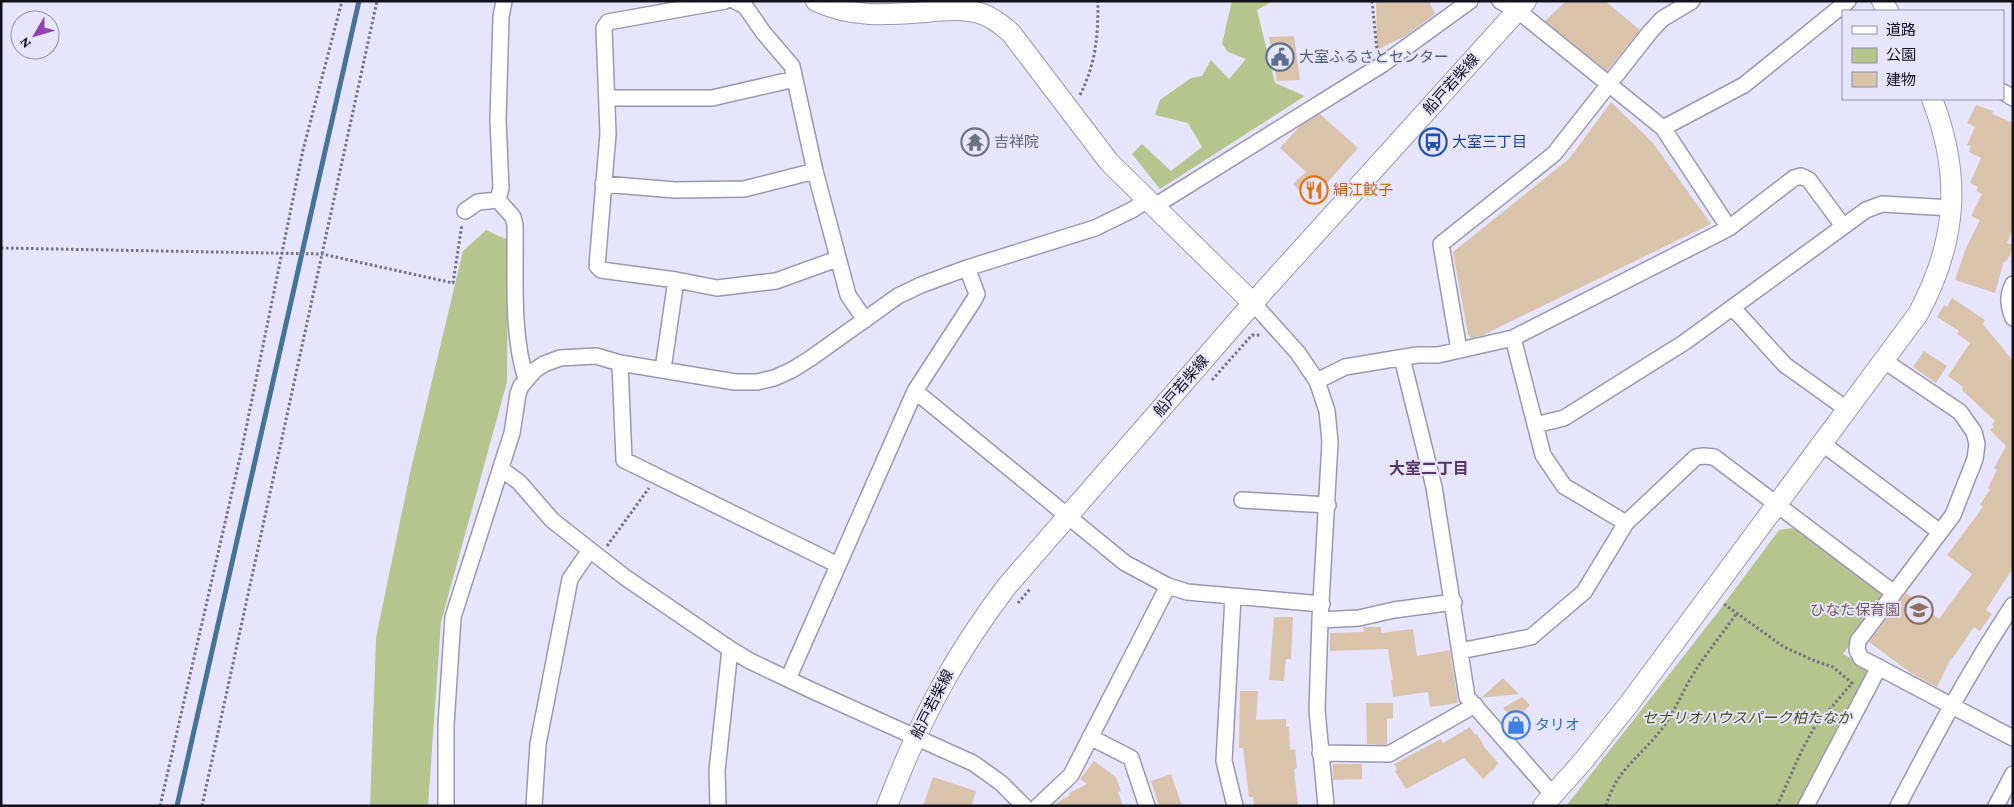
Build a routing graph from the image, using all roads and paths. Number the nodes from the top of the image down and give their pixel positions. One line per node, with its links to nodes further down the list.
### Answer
1 (342, 1): 29 (path)
2 (377, 1): 30 (path)
3 (504, 1): 22 (street)
4 (725, 1): 16 (street)
5 (735, 1): 14 (street)
6 (816, 1): 18 (street)
7 (1098, 1): 18 (path)
8 (1372, 1): 13 (path)
9 (1470, 1): 13 (street)
10 (1692, 1): 15 (street)
11 (1848, 1): 19 (street)
12 (1514, 4): 15 (street); 35 (street, 船戸若柴線)
13 (1383, 64): 23 (street)
14 (795, 79): 16 (street); 20 (street)
15 (1609, 85): 19 (street); 40 (street)
16 (608, 98): 21 (street)
17 (1932, 100): 24 (street)
18 (1071, 112): 23 (street)
19 (1663, 128): 27 (street)
20 (815, 171): 21 (street); 31 (street)
21 (603, 184): 33 (street)
22 (498, 200): 25 (street); 45 (street)
23 (1150, 203): 32 (street); 35 (street)
24 (1952, 208): 26 (street); 42 (street)
25 (465, 211): 30 (path)
26 (1843, 226): 27 (street); 36 (street)
27 (1729, 228): 39 (street)
28 (1, 248): 29 (path)
29 (284, 254): 30 (path); 84 (path)
30 (322, 254): 85 (path)
31 (837, 259): 33 (street); 38 (street)
32 (967, 268): 38 (street); 47 (street)
33 (676, 280): 44 (street)
34 (2013, 284): 37 (street)
35 (1253, 303): 46 (street); 56 (street, 船戸若柴線)
36 (1733, 308): 48 (street); 49 (street)
37 (2013, 318)
38 (865, 320): 44 (street)
39 (1513, 338): 40 (street); 49 (street)
40 (1460, 350): 41 (street)
41 (1402, 358): 46 (street); 64 (street)
42 (1883, 360): 48 (street); 58 (street)
43 (620, 363): 44 (street); 45 (street); 52 (street)
44 (663, 369)
45 (526, 379): 51 (street)
46 (1317, 381): 54 (street)
47 (916, 391): 56 (street); 60 (street)
48 (1848, 410): 50 (street)
49 (1535, 425): 57 (street)
50 (1822, 444): 55 (street); 58 (street)
51 (501, 469): 59 (street); 86 (street)
52 (657, 476): 59 (path); 60 (street)
53 (1242, 500): 54 (street)
54 (1328, 505): 66 (street)
55 (1777, 505): 57 (street); 62 (street); 83 (street)
56 (1068, 515): 61 (street); 78 (street, 船戸若柴線)
57 (1626, 523): 71 (street)
58 (1940, 532): 62 (street)
59 (595, 554): 70 (street); 87 (street)
60 (838, 565): 73 (street)
61 (1168, 586): 63 (street); 79 (street)
62 (1894, 593): 72 (street)
63 (1233, 597): 66 (street); 93 (street)
64 (1454, 602): 69 (street); 71 (street)
65 (1721, 602): 68 (path)
66 (1322, 604): 69 (street)
67 (2013, 605): 77 (street)
68 (1737, 613): 74 (path); 95 (path)
69 (1320, 620): 81 (street)
70 (730, 649): 73 (street); 88 (street)
71 (1460, 651): 76 (street)
72 (1879, 667): 75 (street); 77 (street)
73 (788, 680): 78 (street)
74 (1852, 683): 75 (path); 96 (path)
75 (1867, 691): 97 (street)
76 (1475, 705): 81 (street); 83 (street)
77 (1951, 705): 80 (street); 98 (street)
78 (915, 736): 89 (street, 船戸若柴線); 90 (street)
79 (1090, 737): 91 (street); 92 (street)
80 (2013, 738)
81 (1320, 753): 94 (street)
82 (2013, 774): 99 (street)
83 (1548, 800)
84 (160, 806)
85 (202, 806)
86 (446, 806)
87 (534, 806)
88 (718, 806)
89 (887, 806)
90 (1024, 806)
91 (1038, 806)
92 (1147, 806)
93 (1235, 806)
94 (1326, 806)
95 (1606, 806)
96 (1777, 806)
97 (1806, 806)
98 (1898, 806)
99 (1996, 806)

